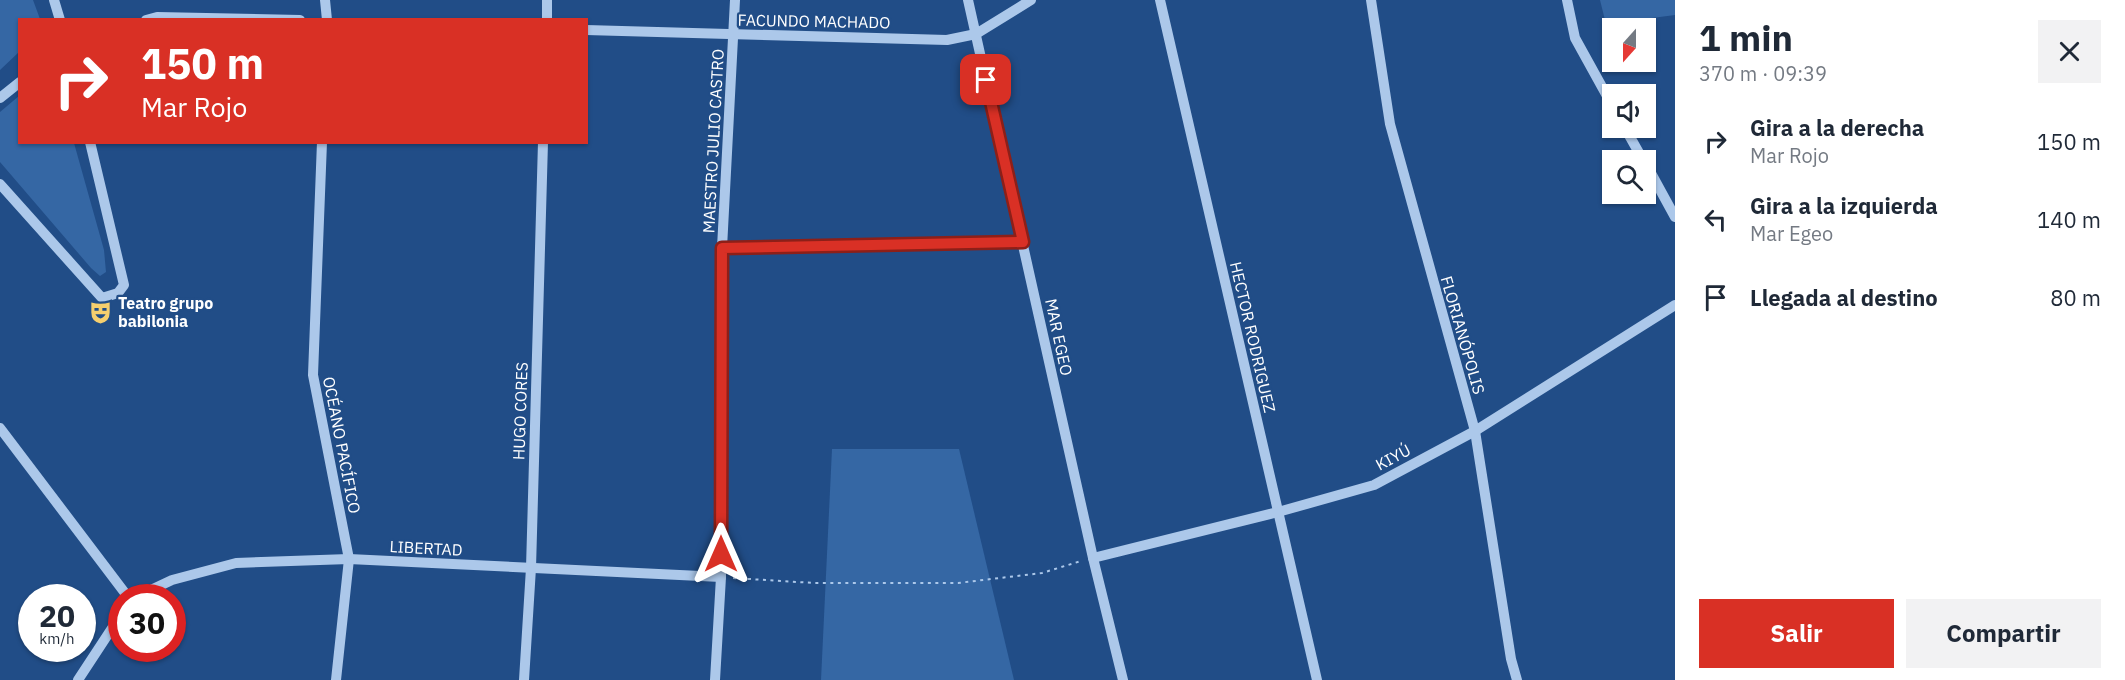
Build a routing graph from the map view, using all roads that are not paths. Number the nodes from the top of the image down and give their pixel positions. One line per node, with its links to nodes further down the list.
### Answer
1 (54, 0): 10 (street)
2 (326, 0): 13 (street)
3 (547, 0): 14 (street)
4 (735, 0): 16 (street, MAESTRO JULIO CASTRO)
5 (968, 0): 17 (street, MAR EGEO)
6 (1031, 0): 17 (street, FACUNDO MACHADO)
7 (1160, 0): 32 (street, HECTOR RODRIGUEZ)
8 (1371, 0): 31 (street, FLORIANÓPOLIS)
9 (1567, 0): 19 (street)
10 (59, 18)
11 (153, 18): 12 (street)
12 (205, 18)
13 (327, 18)
14 (547, 18)
15 (588, 30): 16 (street, FACUNDO MACHADO)
16 (734, 34): 17 (street, FACUNDO MACHADO); 28 (street, MAESTRO JULIO CASTRO)
17 (976, 34): 27 (street, MAR EGEO)
18 (18, 84): 20 (street)
19 (1602, 87)
20 (0, 98)
21 (90, 144): 25 (street)
22 (322, 144): 34 (street, OCÉANO PACÍFICO)
23 (543, 144): 35 (street, HUGO CORES)
24 (1656, 183): 26 (street)
25 (0, 184)
26 (1675, 217)
27 (1023, 242): 28 (street); 33 (street, MAR EGEO)
28 (722, 248): 36 (street, MAESTRO JULIO CASTRO)
29 (1675, 305): 31 (street, KIYÚ)
30 (0, 428): 37 (street)
31 (1474, 431): 32 (street, KIYÚ); 46 (street, FLORIANÓPOLIS)
32 (1278, 512): 33 (street, KIYÚ); 45 (street, HECTOR RODRIGUEZ)
33 (1093, 558): 44 (street, MAR EGEO)
34 (349, 559): 35 (street, LIBERTAD); 38 (street, LIBERTAD); 41 (street, OCÉANO PACÍFICO)
35 (531, 568): 36 (street, LIBERTAD); 42 (street, HUGO CORES)
36 (721, 577): 43 (street, MAESTRO JULIO CASTRO)
37 (118, 584)
38 (164, 584)
39 (108, 634): 40 (street)
40 (78, 680)
41 (336, 680)
42 (524, 680)
43 (715, 680)
44 (1123, 680)
45 (1317, 680)
46 (1517, 680)

